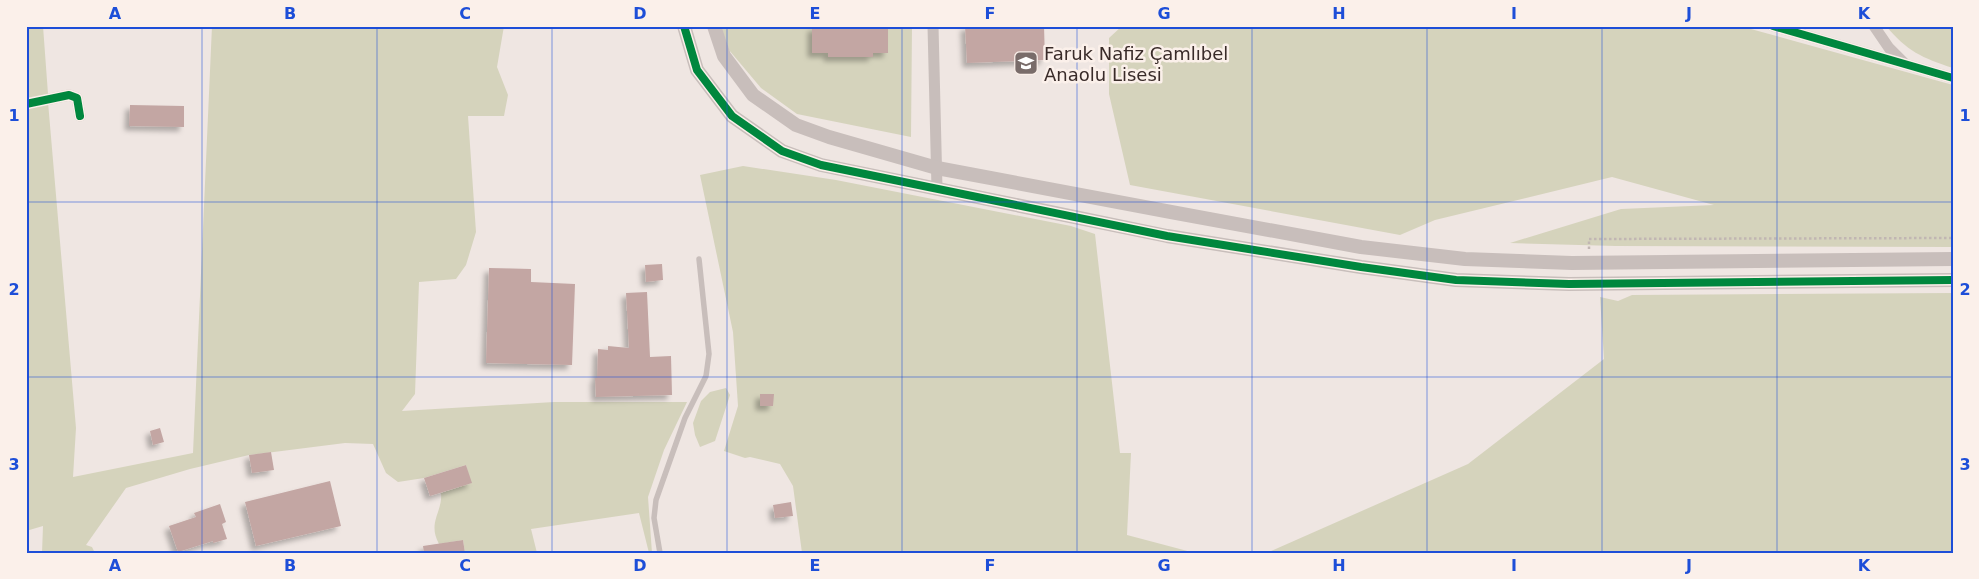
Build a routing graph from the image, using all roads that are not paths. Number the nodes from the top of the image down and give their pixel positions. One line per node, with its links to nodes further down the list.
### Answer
1 (684, 26): 11 (street)
2 (714, 26): 10 (street)
3 (933, 26): 10 (street)
4 (1773, 26): 6 (street)
5 (1874, 26): 6 (street)
6 (1906, 65): 7 (street)
7 (1953, 78)
8 (26, 104): 9 (street)
9 (80, 116)
10 (937, 168): 11 (street); 13 (street)
11 (937, 188): 14 (street)
12 (699, 259): 15 (lane)
13 (1953, 259)
14 (1953, 280)
15 (660, 553)

